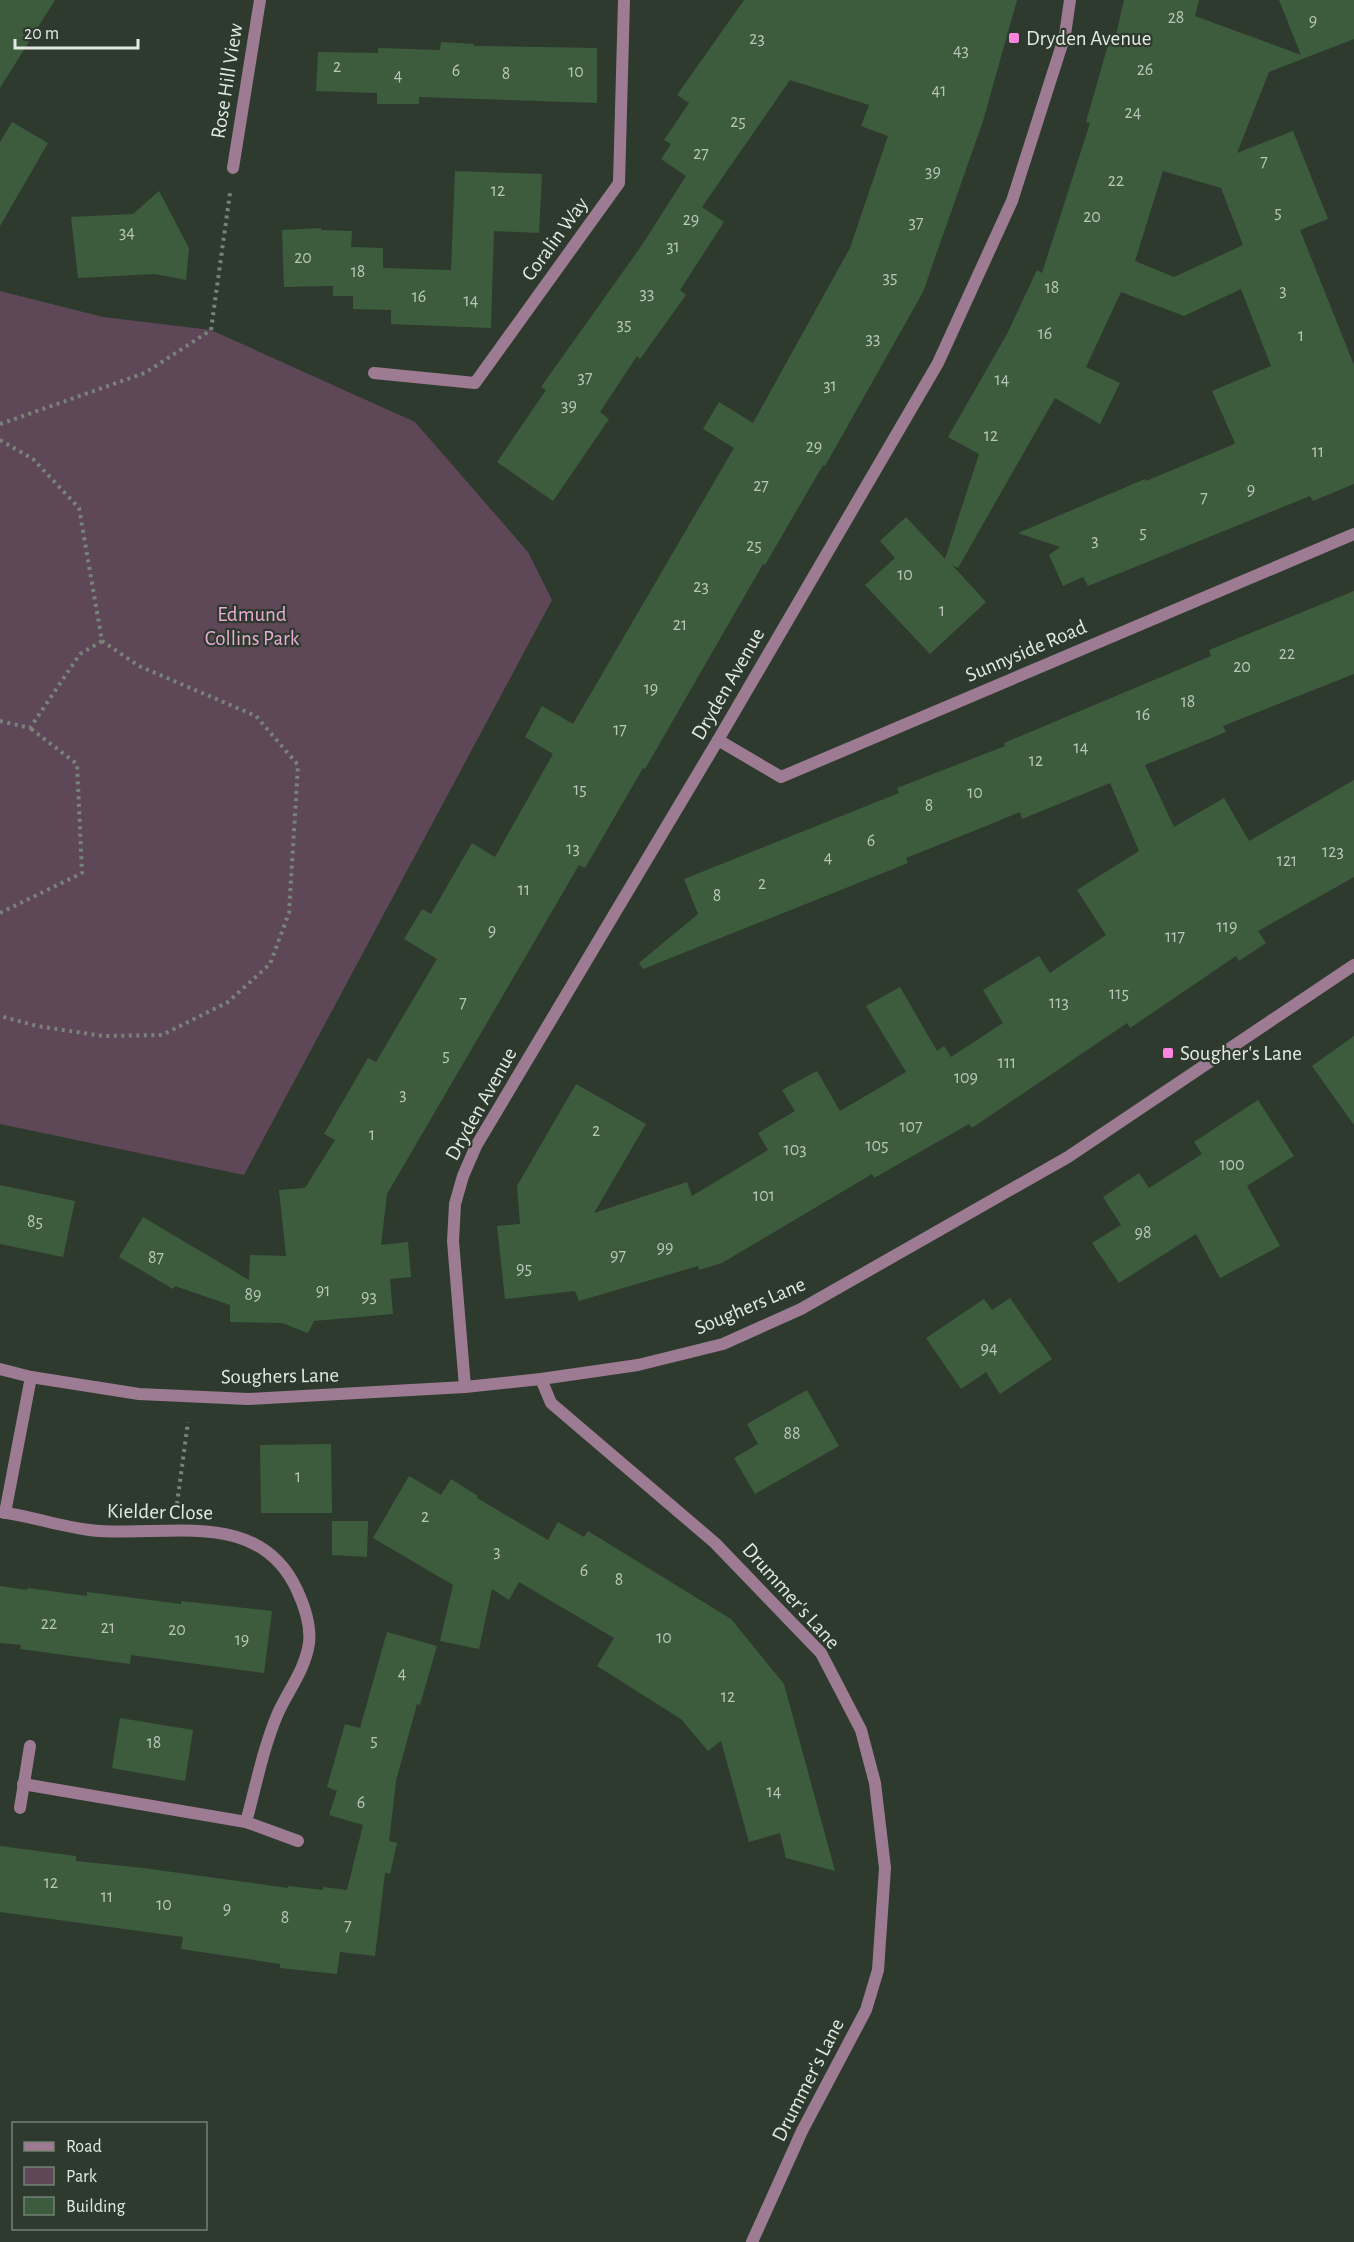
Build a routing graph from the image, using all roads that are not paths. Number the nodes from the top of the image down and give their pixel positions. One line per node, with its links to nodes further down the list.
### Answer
1 (260, 0): 4 (street, Rose Hill View)
2 (624, 0): 5 (street, Coralin Way)
3 (1070, 0): 7 (street, Dryden Avenue)
4 (233, 168)
5 (374, 373)
6 (1354, 534): 7 (street, Sunnyside Road)
7 (718, 740): 12 (street, Dryden Avenue)
8 (1354, 965): 11 (street, Soughers Lane)
9 (0, 1369): 10 (street, Soughers Lane)
10 (31, 1377): 12 (street, Soughers Lane); 13 (street, Kielder Close)
11 (541, 1379): 12 (street, Soughers Lane); 19 (street, Drummer's Lane)
12 (465, 1388)
13 (2, 1512): 17 (street, Kielder Close)
14 (30, 1746): 15 (street)
15 (23, 1784): 16 (street); 17 (street)
16 (20, 1808)
17 (246, 1822): 18 (street)
18 (298, 1841)
19 (752, 2242)

